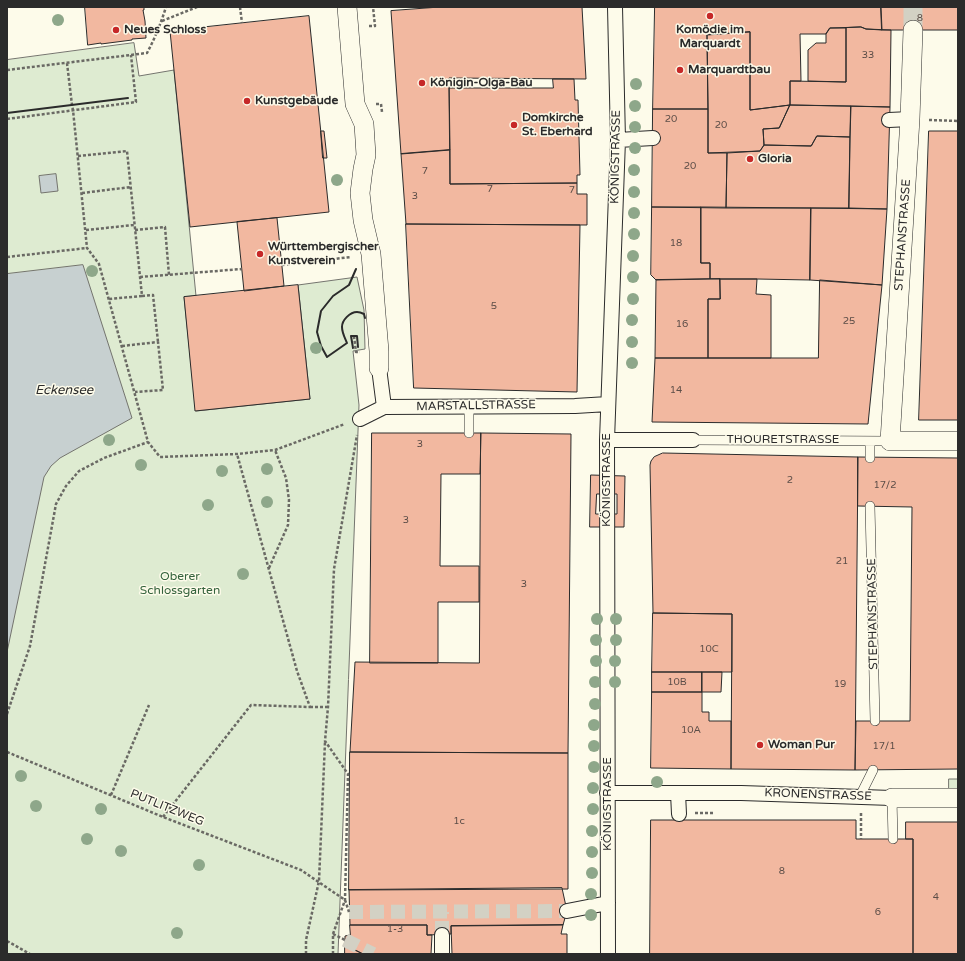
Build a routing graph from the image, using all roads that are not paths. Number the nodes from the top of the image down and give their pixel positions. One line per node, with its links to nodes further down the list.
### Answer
1 (347, 7): 8 (street)
2 (615, 7): 7 (street, KÖNIGSTRASSE)
3 (913, 30): 4 (street, STEPHANSTRASSE)
4 (910, 119): 5 (street); 17 (street, STEPHANSTRASSE)
5 (889, 120)
6 (653, 138): 7 (street)
7 (618, 140): 9 (street, KÖNIGSTRASSE)
8 (379, 368): 11 (street)
9 (608, 404): 10 (street, MARSTALLSTRASSE); 14 (street, KÖNIGSTRASSE)
10 (469, 406): 11 (street, MARSTALLSTRASSE); 13 (lane)
11 (384, 407): 12 (street)
12 (360, 419)
13 (469, 433)
14 (607, 440): 15 (street, THOURETSTRASSE); 23 (street, KÖNIGSTRASSE)
15 (693, 440): 16 (lane, THOURETSTRASSE)
16 (870, 441): 17 (lane, THOURETSTRASSE); 19 (lane)
17 (890, 441): 18 (street, THOURETSTRASSE)
18 (958, 441)
19 (870, 458)
20 (870, 506): 21 (lane, STEPHANSTRASSE)
21 (874, 721)
22 (873, 770): 25 (lane)
23 (607, 793): 24 (street, KRONENSTRASSE); 30 (street, KÖNIGSTRASSE)
24 (678, 793): 25 (street, KRONENSTRASSE); 28 (street)
25 (860, 796): 26 (street, KRONENSTRASSE)
26 (892, 798): 27 (street, KRONENSTRASSE); 29 (lane)
27 (958, 798)
28 (679, 814)
29 (893, 839)
30 (608, 903): 31 (street); 34 (street, KÖNIGSTRASSE)
31 (568, 911)
32 (442, 935): 33 (street)
33 (442, 954)
34 (608, 954)

